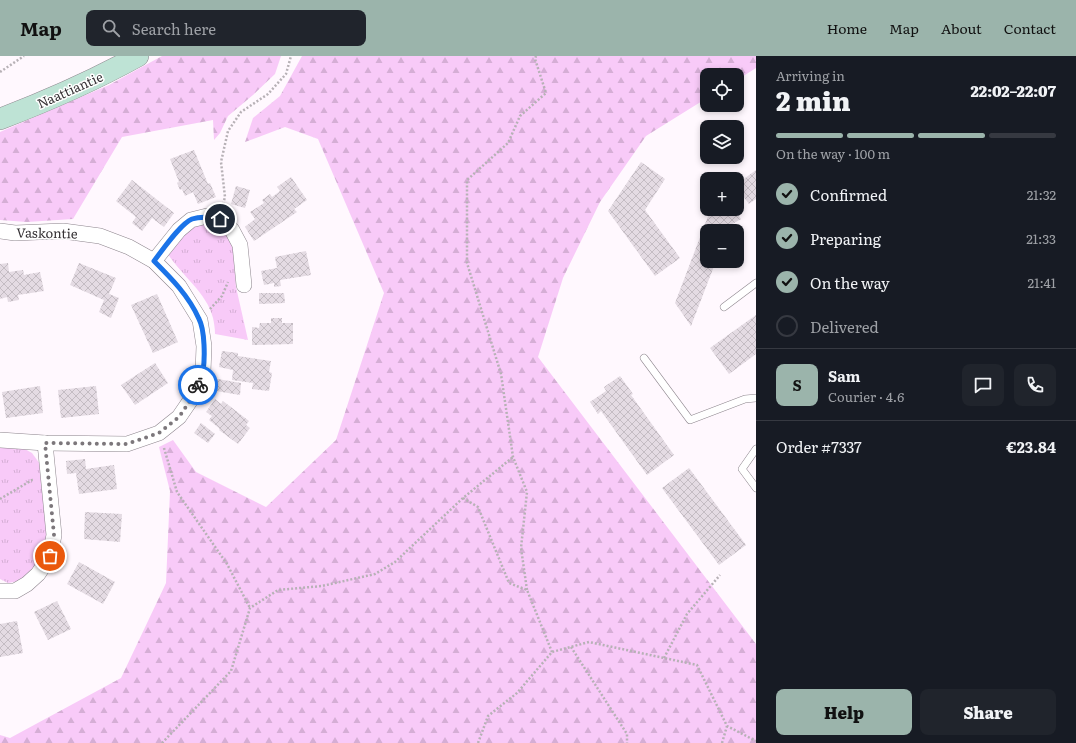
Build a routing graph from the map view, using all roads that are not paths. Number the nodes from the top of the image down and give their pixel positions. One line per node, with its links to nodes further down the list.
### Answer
1 (138, 56): 2 (street, Naattiantie)
2 (0, 120)
3 (0, 231): 4 (street, Vaskontie)
4 (154, 261): 6 (street); 11 (street, Vaskontie)
5 (756, 283): 7 (lane)
6 (244, 285)
7 (724, 308)
8 (644, 358): 9 (lane)
9 (756, 398)
10 (0, 440): 11 (street, Vaskontie)
11 (45, 443): 14 (street)
12 (756, 449): 13 (lane)
13 (756, 488)
14 (0, 591)

